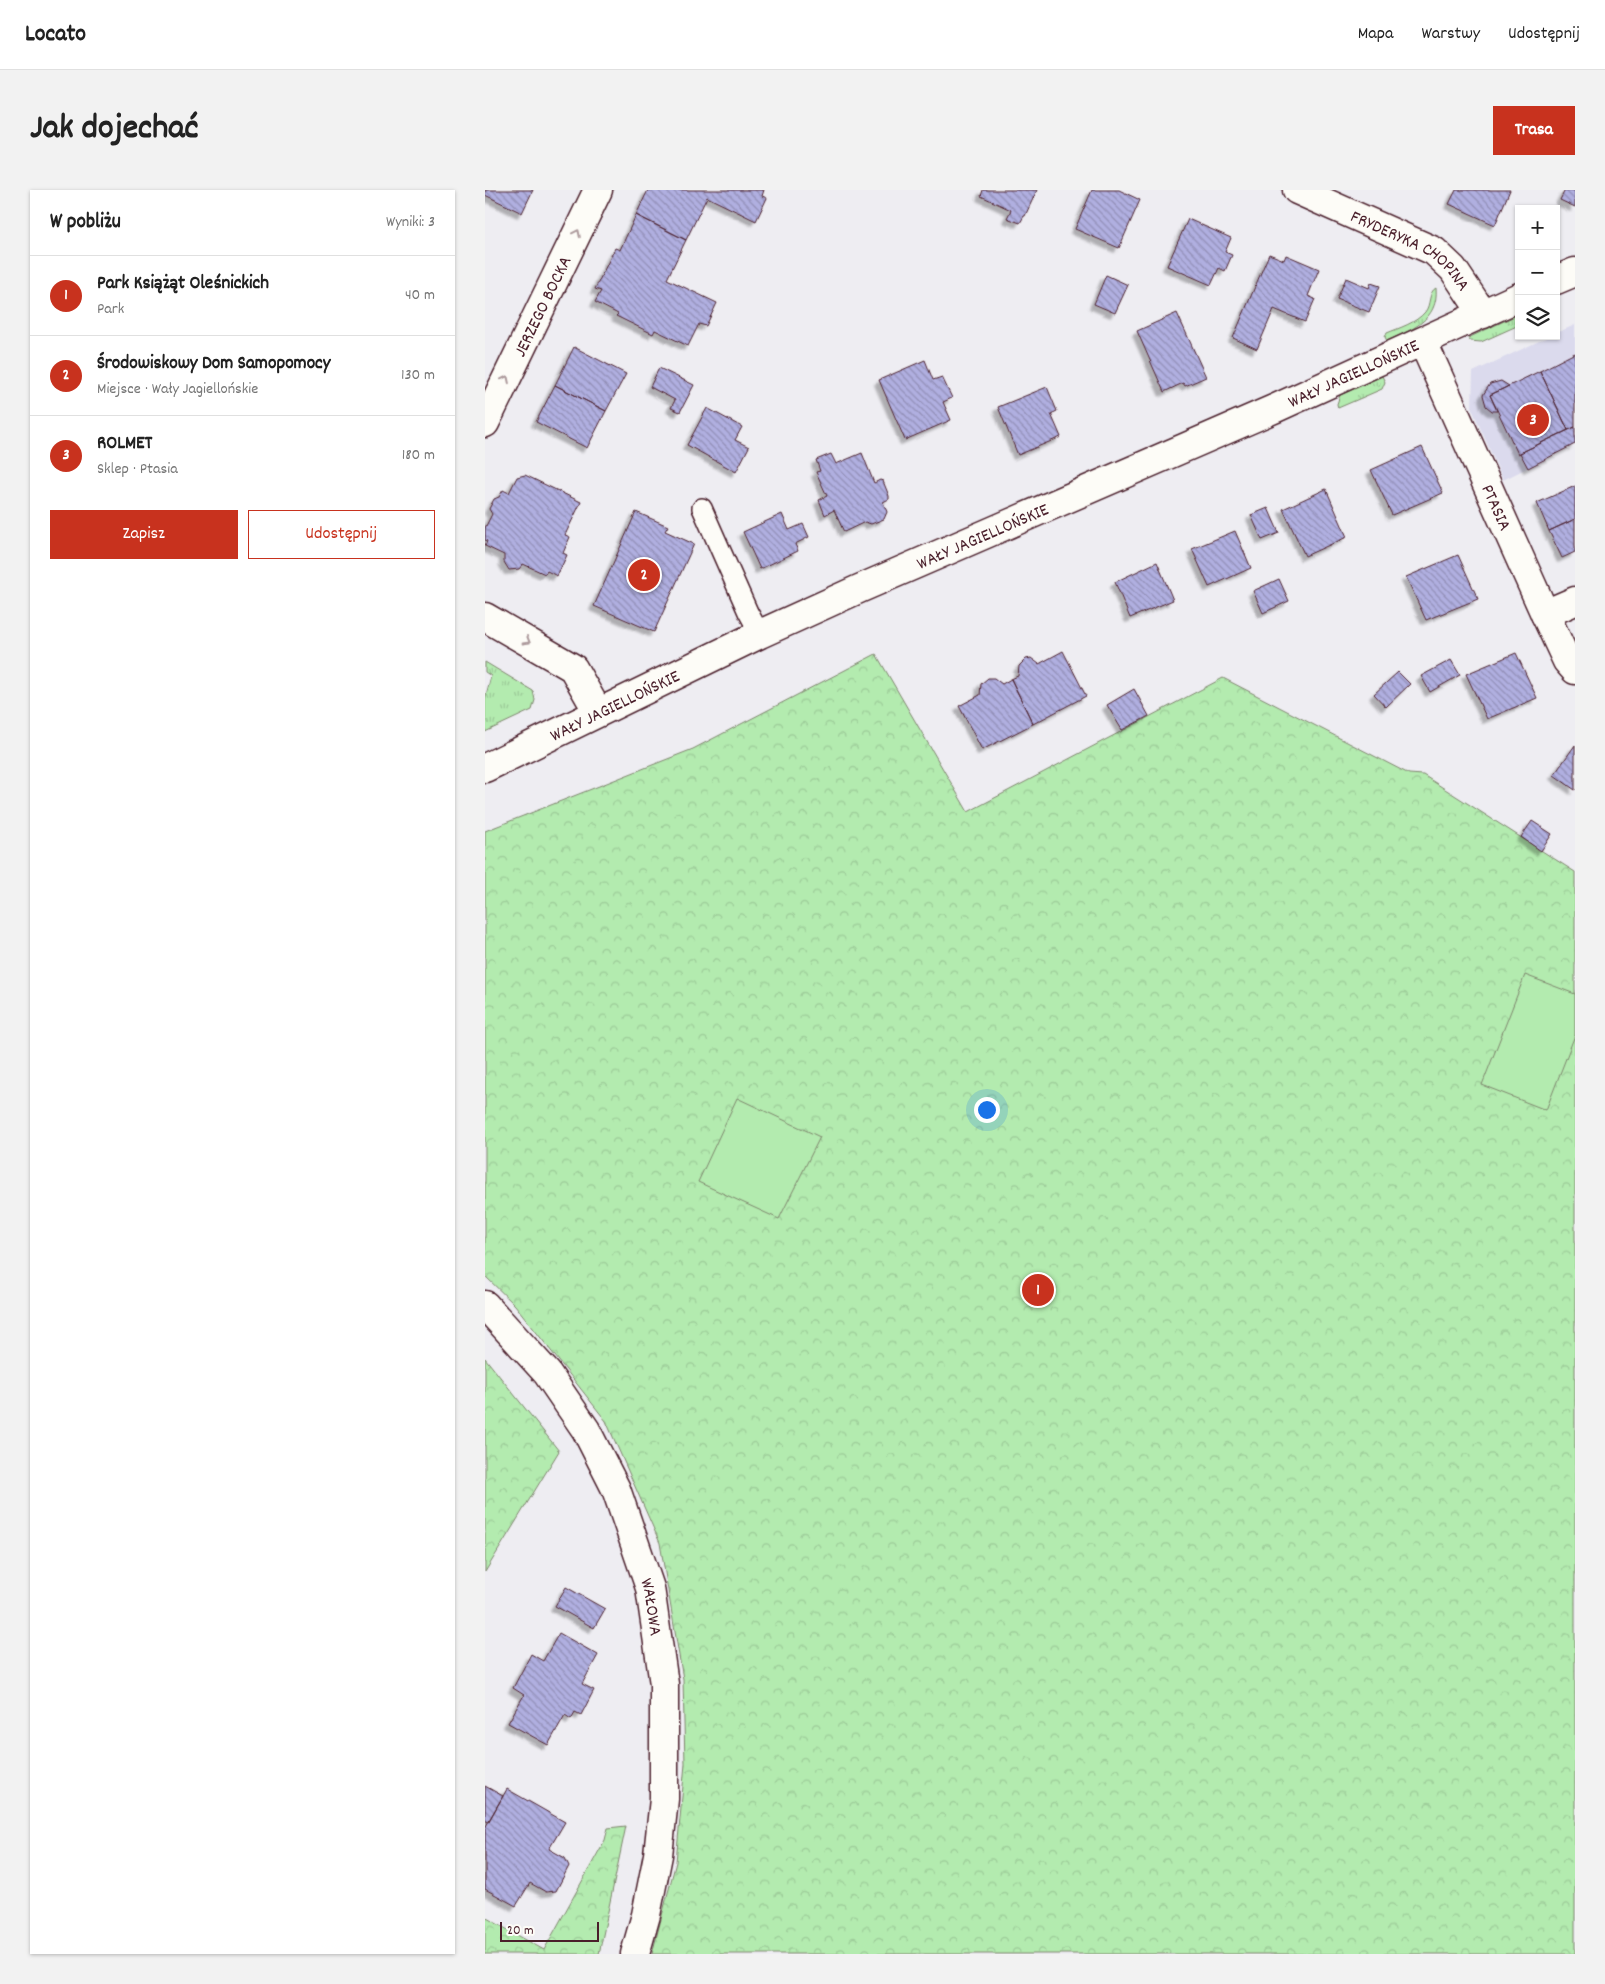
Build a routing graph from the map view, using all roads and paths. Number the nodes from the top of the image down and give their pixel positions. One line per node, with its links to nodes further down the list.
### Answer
1 (598, 190): 8 (street, JERZEGO BOCKA, one-way to 1)
2 (1297, 190): 6 (street, FRYDERYKA CHOPINA)
3 (1575, 272): 4 (street)
4 (1560, 278)
5 (1515, 299): 6 (street, WAŁY JAGIELLOŃSKIE)
6 (1483, 314): 7 (street, WAŁY JAGIELLOŃSKIE)
7 (1423, 342): 11 (street, PTASIA); 13 (street, WAŁY JAGIELLOŃSKIE)
8 (485, 423)
9 (702, 508): 13 (lane)
10 (1575, 601): 11 (street)
11 (1545, 614): 14 (street, PTASIA)
12 (485, 617): 15 (street, one-way to 15)
13 (760, 634): 15 (street, WAŁY JAGIELLOŃSKIE)
14 (1575, 670)
15 (598, 712): 16 (street, WAŁY JAGIELLOŃSKIE)
16 (485, 768)
17 (485, 1305): 18 (street, WAŁOWA)
18 (635, 1954)

